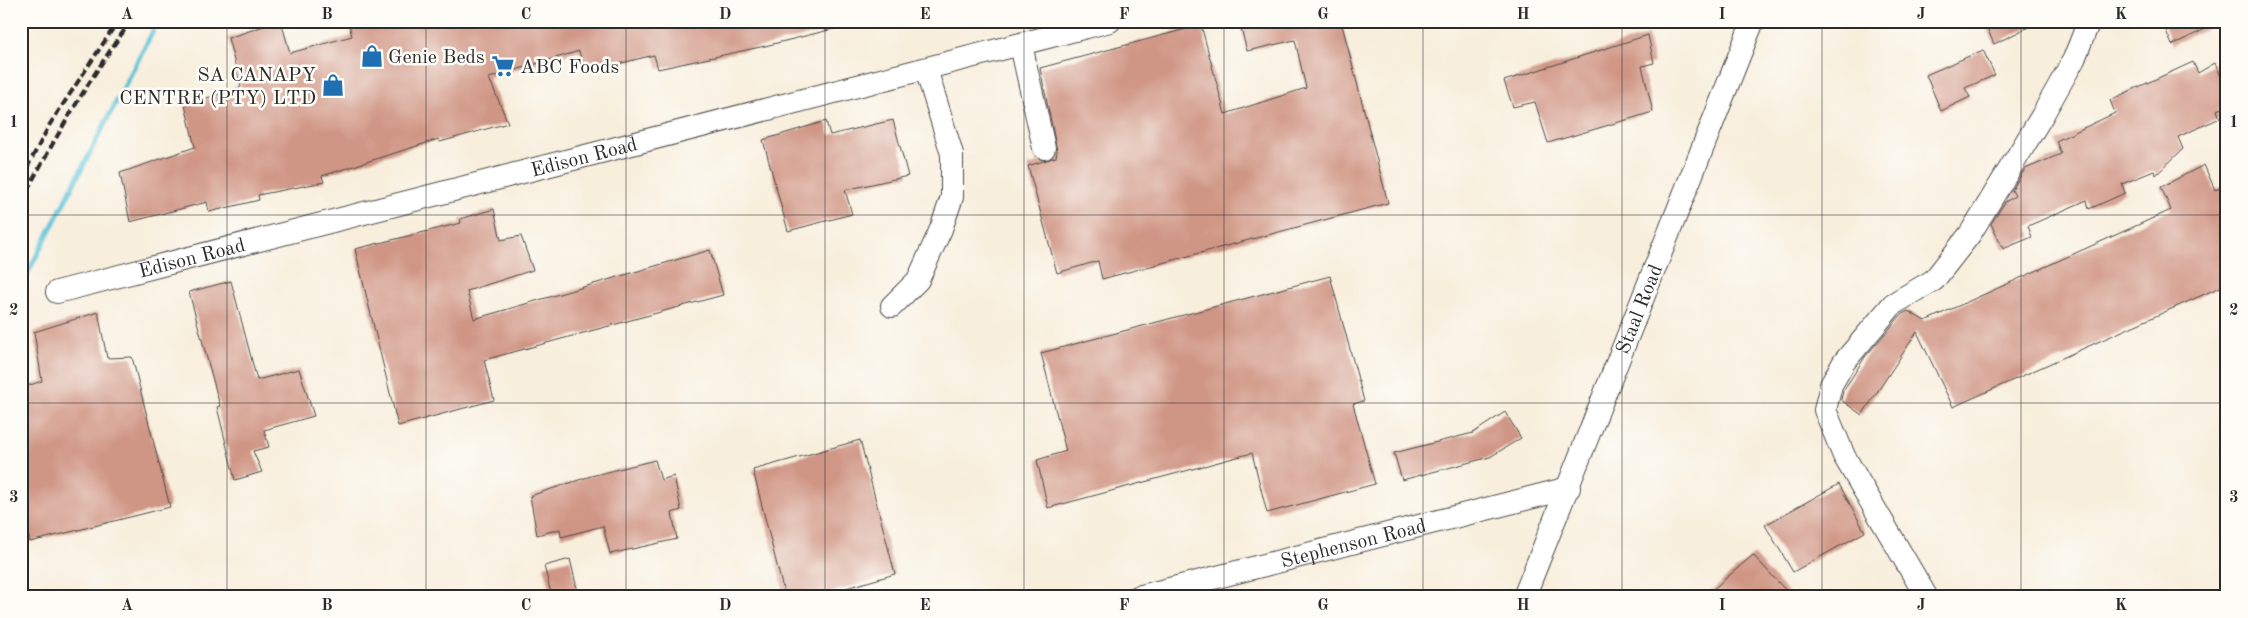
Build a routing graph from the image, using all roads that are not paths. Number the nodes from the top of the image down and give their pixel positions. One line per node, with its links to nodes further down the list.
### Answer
1 (1110, 21): 4 (street, Edison Road)
2 (1753, 21): 9 (street, Staal Road)
3 (2089, 21): 10 (street)
4 (1020, 44): 5 (street, Edison Road); 6 (street)
5 (926, 69): 7 (street, Edison Road); 8 (street)
6 (1044, 148)
7 (57, 292)
8 (892, 306)
9 (1569, 488): 11 (street, Stephenson Road); 12 (street, Staal Road)
10 (1926, 596)
11 (1138, 597)
12 (1524, 597)

